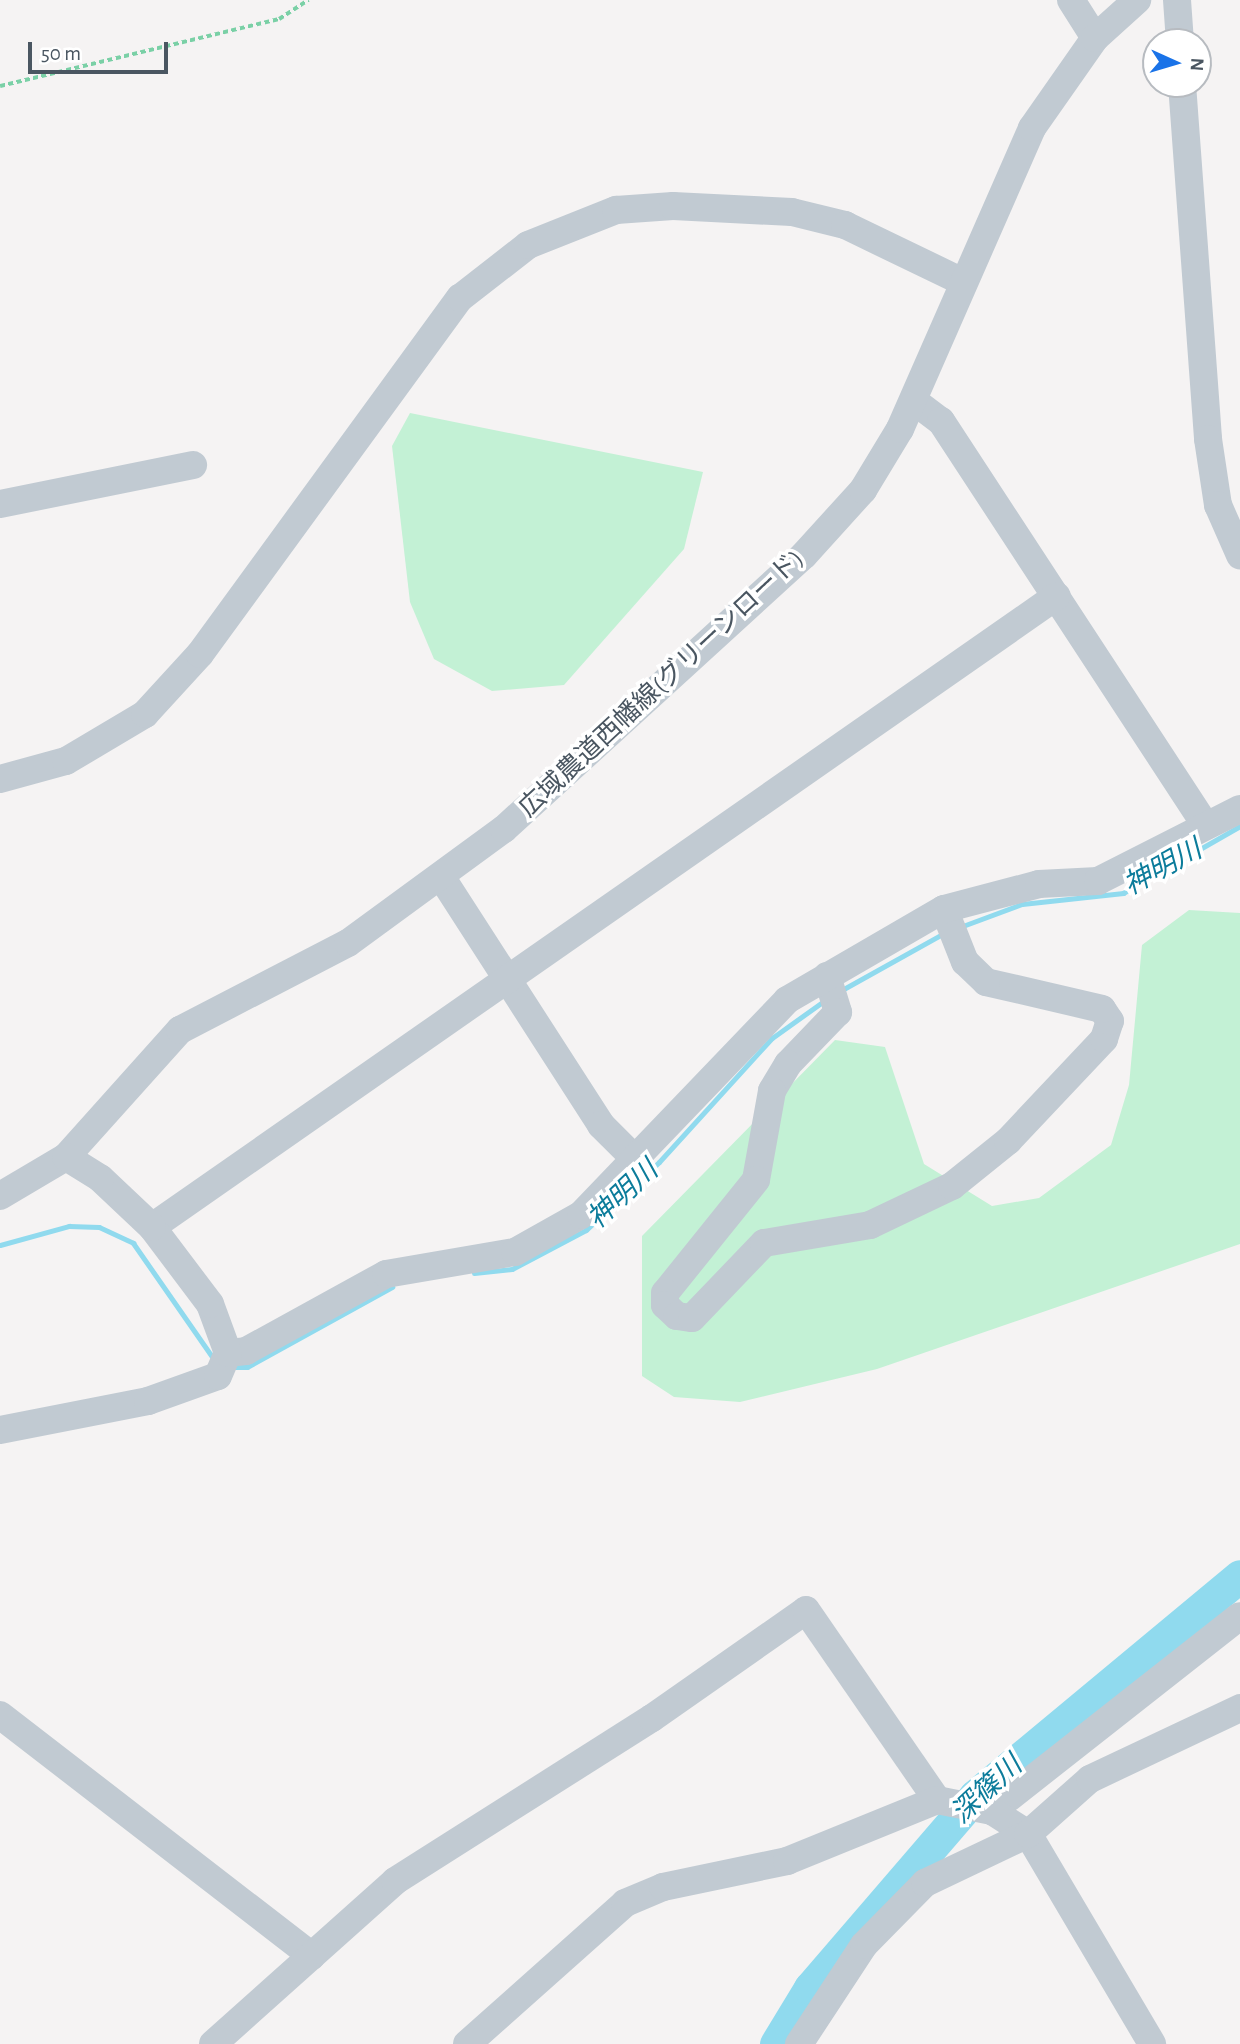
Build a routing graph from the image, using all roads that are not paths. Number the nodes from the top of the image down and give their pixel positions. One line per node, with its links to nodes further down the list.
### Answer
1 (1071, 0): 5 (street)
2 (1137, 0): 5 (street, 広域農道西幡線(グリーンロード))
3 (1177, 0): 4 (street)
4 (1179, 28)
5 (1095, 38): 7 (street, 広域農道西幡線(グリーンロード))
6 (1183, 98): 11 (street)
7 (963, 282): 8 (street, 広域農道西幡線(グリーンロード)); 13 (street)
8 (914, 401): 12 (street); 16 (street, 広域農道西幡線(グリーンロード))
9 (192, 465): 10 (street)
10 (0, 504)
11 (1240, 555)
12 (1057, 596): 15 (street); 18 (street)
13 (0, 779)
14 (1240, 808): 15 (street)
15 (1205, 824): 17 (street)
16 (442, 878): 18 (street); 20 (street, 広域農道西幡線(グリーンロード))
17 (948, 921): 19 (street); 19 (street)
18 (510, 978): 21 (street); 23 (street)
19 (830, 986): 21 (street)
20 (66, 1157): 22 (street, 広域農道西幡線(グリーンロード)); 23 (street)
21 (635, 1159): 24 (street)
22 (0, 1196)
23 (152, 1227): 24 (street)
24 (223, 1365): 25 (street)
25 (0, 1430)
26 (1240, 1616): 30 (street)
27 (1240, 1708): 31 (street)
28 (0, 1715): 32 (street)
29 (937, 1800): 30 (street); 32 (street); 34 (street)
30 (992, 1811): 31 (street)
31 (1028, 1834): 35 (street); 36 (street)
32 (312, 1956): 33 (street)
33 (213, 2044)
34 (467, 2044)
35 (799, 2044)
36 (1152, 2044)

